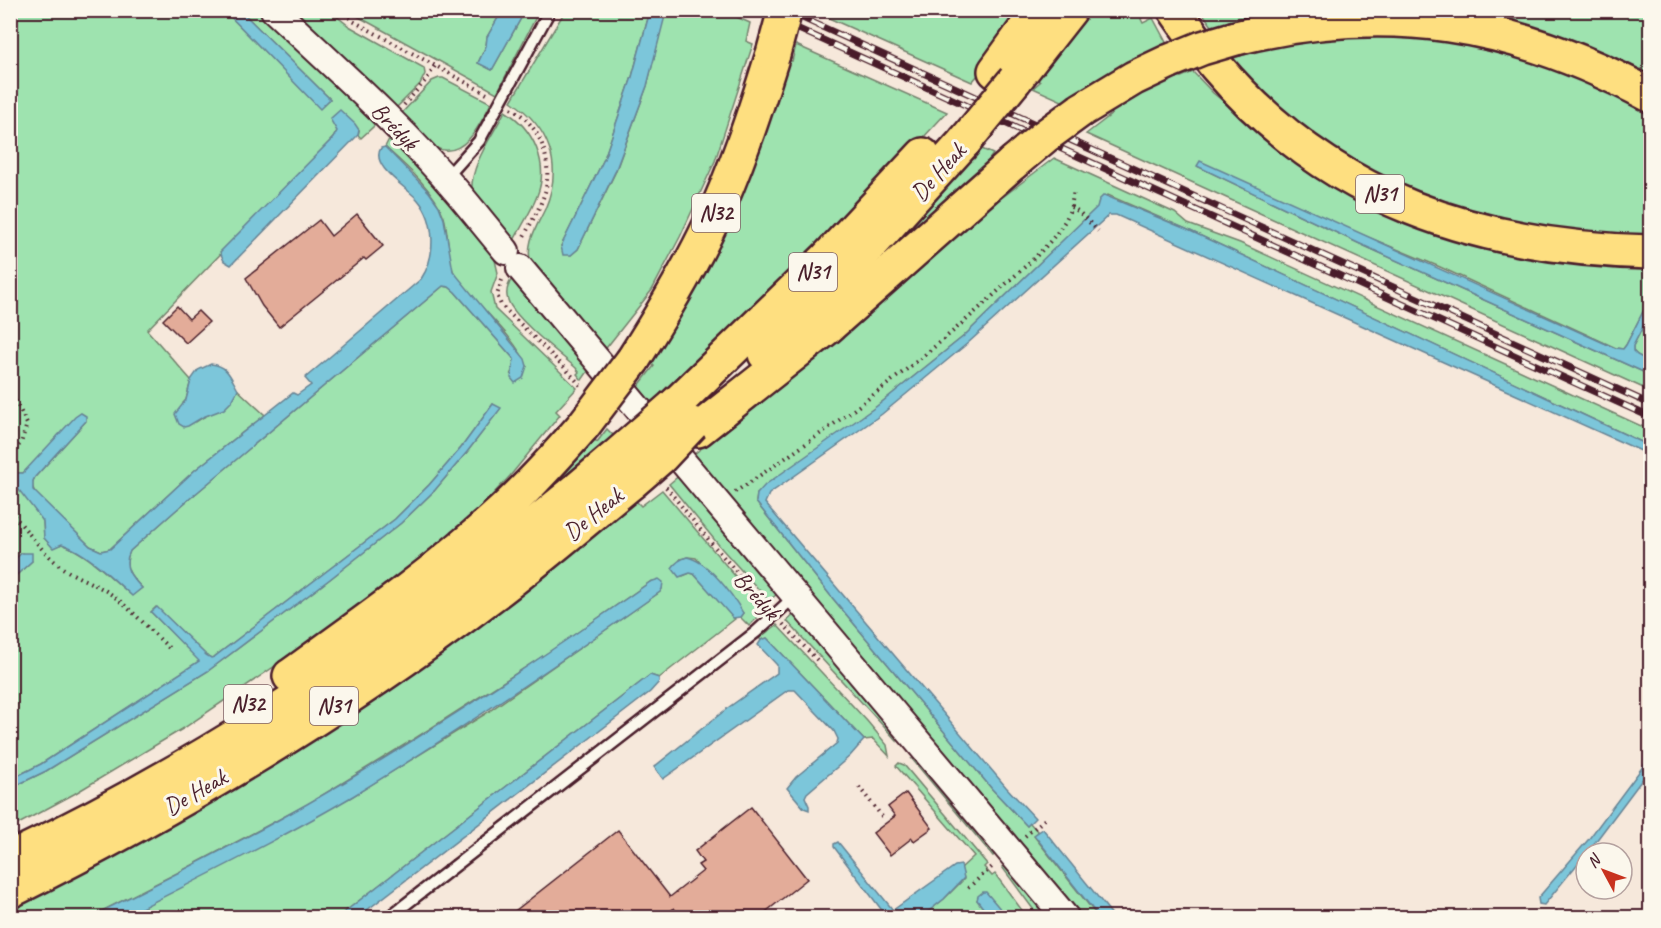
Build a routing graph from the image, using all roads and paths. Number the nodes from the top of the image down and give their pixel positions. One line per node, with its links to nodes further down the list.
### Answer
1 (274, 10): 14 (street, Brédyk)
2 (340, 10): 10 (path)
3 (550, 10): 13 (lane)
4 (775, 10): 9 (highway, N32, bridge)
5 (785, 10): 9 (highway, N32, bridge)
6 (1039, 10): 11 (highway, De Heak / N31)
7 (1070, 10): 11 (highway, De Heak / N31)
8 (1175, 10): 19 (highway, N31)
9 (773, 54): 36 (highway, N32, bridge)
10 (435, 66): 13 (path); 14 (path)
11 (1005, 75): 23 (highway, De Heak / N31, bridge)
12 (1650, 95): 23 (highway, N31, bridge)
13 (502, 102): 15 (lane); 20 (path)
14 (389, 120): 15 (street, Brédyk)
15 (445, 179): 20 (street, Brédyk)
16 (1074, 190): 17 (path)
17 (1071, 207): 18 (path); 26 (path)
18 (1097, 229)
19 (1650, 252)
20 (513, 260): 21 (path); 26 (street, Brédyk)
21 (584, 389)
22 (10, 390): 24 (path)
23 (688, 420): 25 (highway, N31, bridge); 25 (highway, De Heak / N31, bridge)
24 (10, 455)
25 (642, 469): 29 (path, Brédyk); 36 (highway, De Heak / N31); 41 (highway, De Heak / N31)
26 (718, 504): 28 (street, Brédyk)
27 (10, 511): 30 (path)
28 (796, 595): 29 (lane); 43 (street, Brédyk)
29 (775, 615): 31 (path, Brédyk); 42 (lane)
30 (170, 649)
31 (819, 662)
32 (859, 787): 33 (path)
33 (884, 819)
34 (1045, 819): 35 (path)
35 (1024, 838)
36 (11, 858)
37 (989, 858): 39 (path)
38 (988, 871): 40 (path)
39 (1001, 874)
40 (968, 888)
41 (10, 891)
42 (388, 918)
43 (1066, 918)

